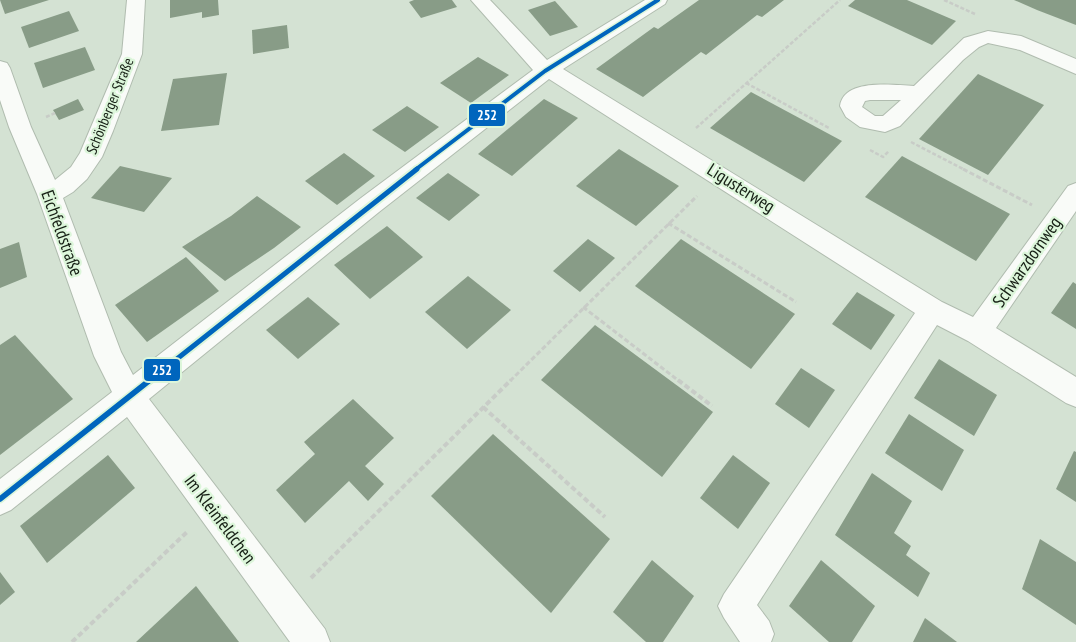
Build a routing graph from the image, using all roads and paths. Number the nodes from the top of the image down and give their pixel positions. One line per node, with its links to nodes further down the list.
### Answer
1 (136, 0): 17 (street, Schönberger Straße)
2 (480, 0): 7 (street, Ligusterweg)
3 (658, 0): 7 (street)
4 (840, 0): 8 (path)
5 (1076, 67): 9 (street)
6 (0, 68): 17 (street, Eichfeldstraße)
7 (547, 70): 12 (street, Ligusterweg); 25 (street)
8 (746, 83): 10 (path); 12 (path)
9 (919, 93)
10 (832, 129)
11 (903, 137): 18 (path)
12 (676, 148): 15 (street, Ligusterweg)
13 (866, 148): 14 (path)
14 (890, 150)
15 (719, 174): 19 (path); 22 (street, Ligusterweg)
16 (1076, 192): 18 (street, Schwarzdornweg)
17 (48, 194): 25 (street, Eichfeldstraße)
18 (1058, 218): 23 (street, Schwarzdornweg)
19 (668, 223): 20 (path); 21 (path)
20 (796, 302)
21 (583, 307): 26 (path); 27 (path)
22 (932, 310): 23 (street, Ligusterweg); 32 (street)
23 (978, 332): 24 (street, Ligusterweg)
24 (1076, 393)
25 (129, 396): 28 (street); 29 (street, Im Kleinfeldchen)
26 (712, 406)
27 (483, 407): 30 (path); 31 (path)
28 (0, 499)
29 (211, 509): 31 (street, Im Kleinfeldchen); 33 (path)
30 (605, 517)
31 (284, 605): 34 (street, Im Kleinfeldchen)
32 (756, 634)
33 (72, 642)
34 (312, 642)

